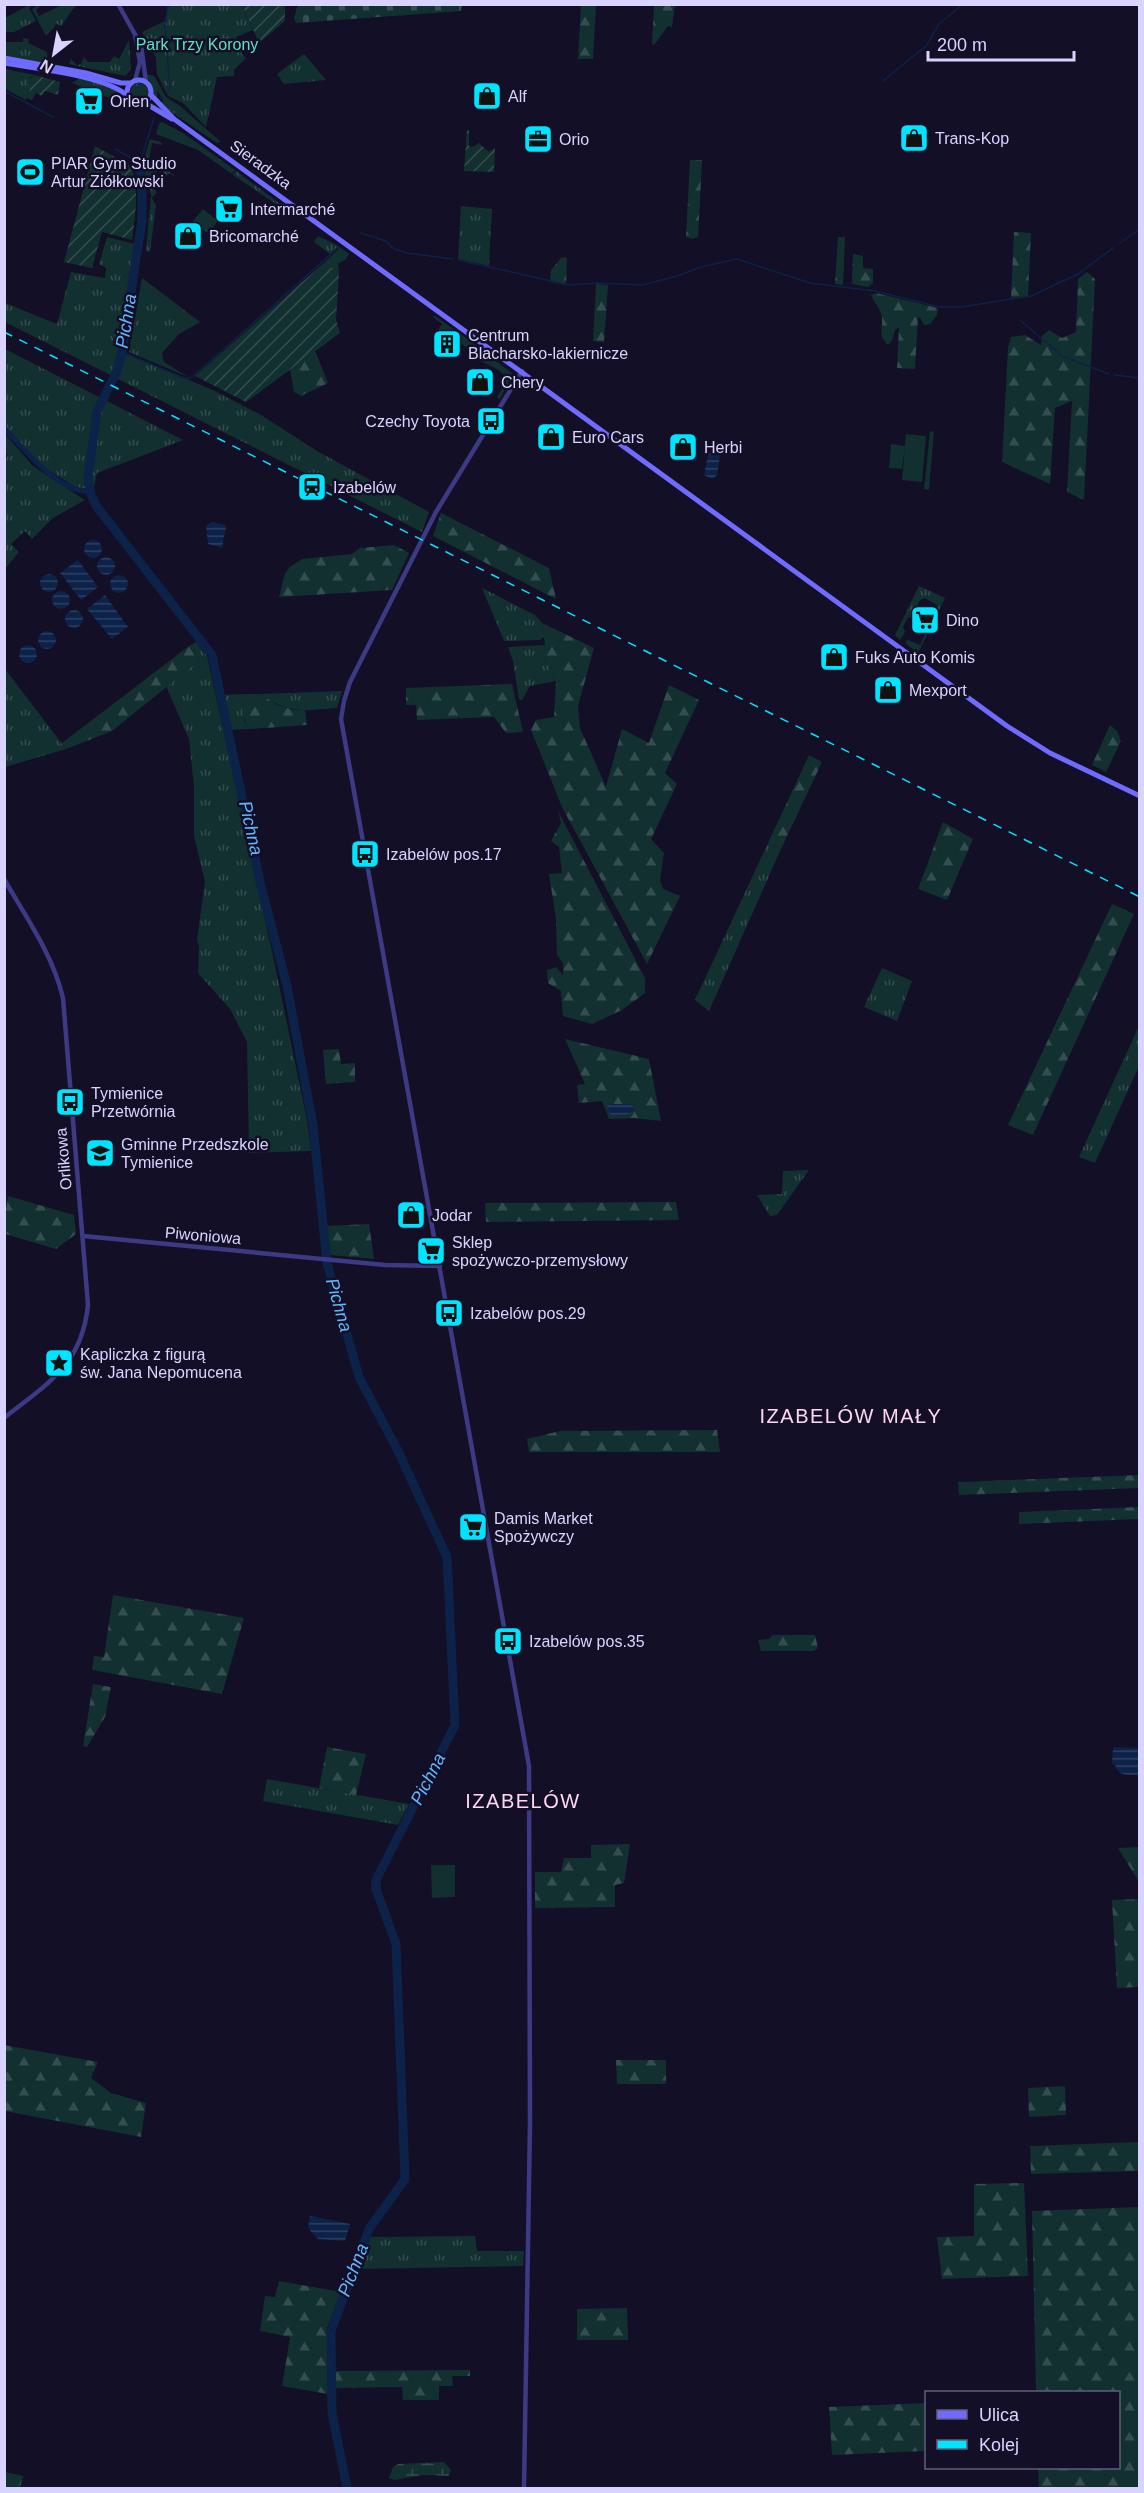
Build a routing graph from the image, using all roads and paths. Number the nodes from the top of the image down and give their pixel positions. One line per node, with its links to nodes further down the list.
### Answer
1 (118, 4): 2 (street)
2 (135, 35): 5 (street); 6 (street)
3 (4, 58): 5 (main road)
4 (4, 63): 8 (main road)
5 (133, 82): 6 (main road); 8 (main road)
6 (146, 82): 7 (main road)
7 (151, 94): 9 (main road); 10 (main road, Sieradzka)
8 (127, 96): 9 (main road)
9 (144, 103): 10 (main road, Sieradzka)
10 (174, 119): 11 (main road, Sieradzka)
11 (522, 371): 12 (main road, Sieradzka); 15 (street)
12 (1140, 796)
13 (4, 879): 14 (street, Orlikowa)
14 (83, 1236): 15 (street, Piwoniowa); 16 (street, Orlikowa)
15 (440, 1266): 17 (street)
16 (4, 1418)
17 (524, 2488)

